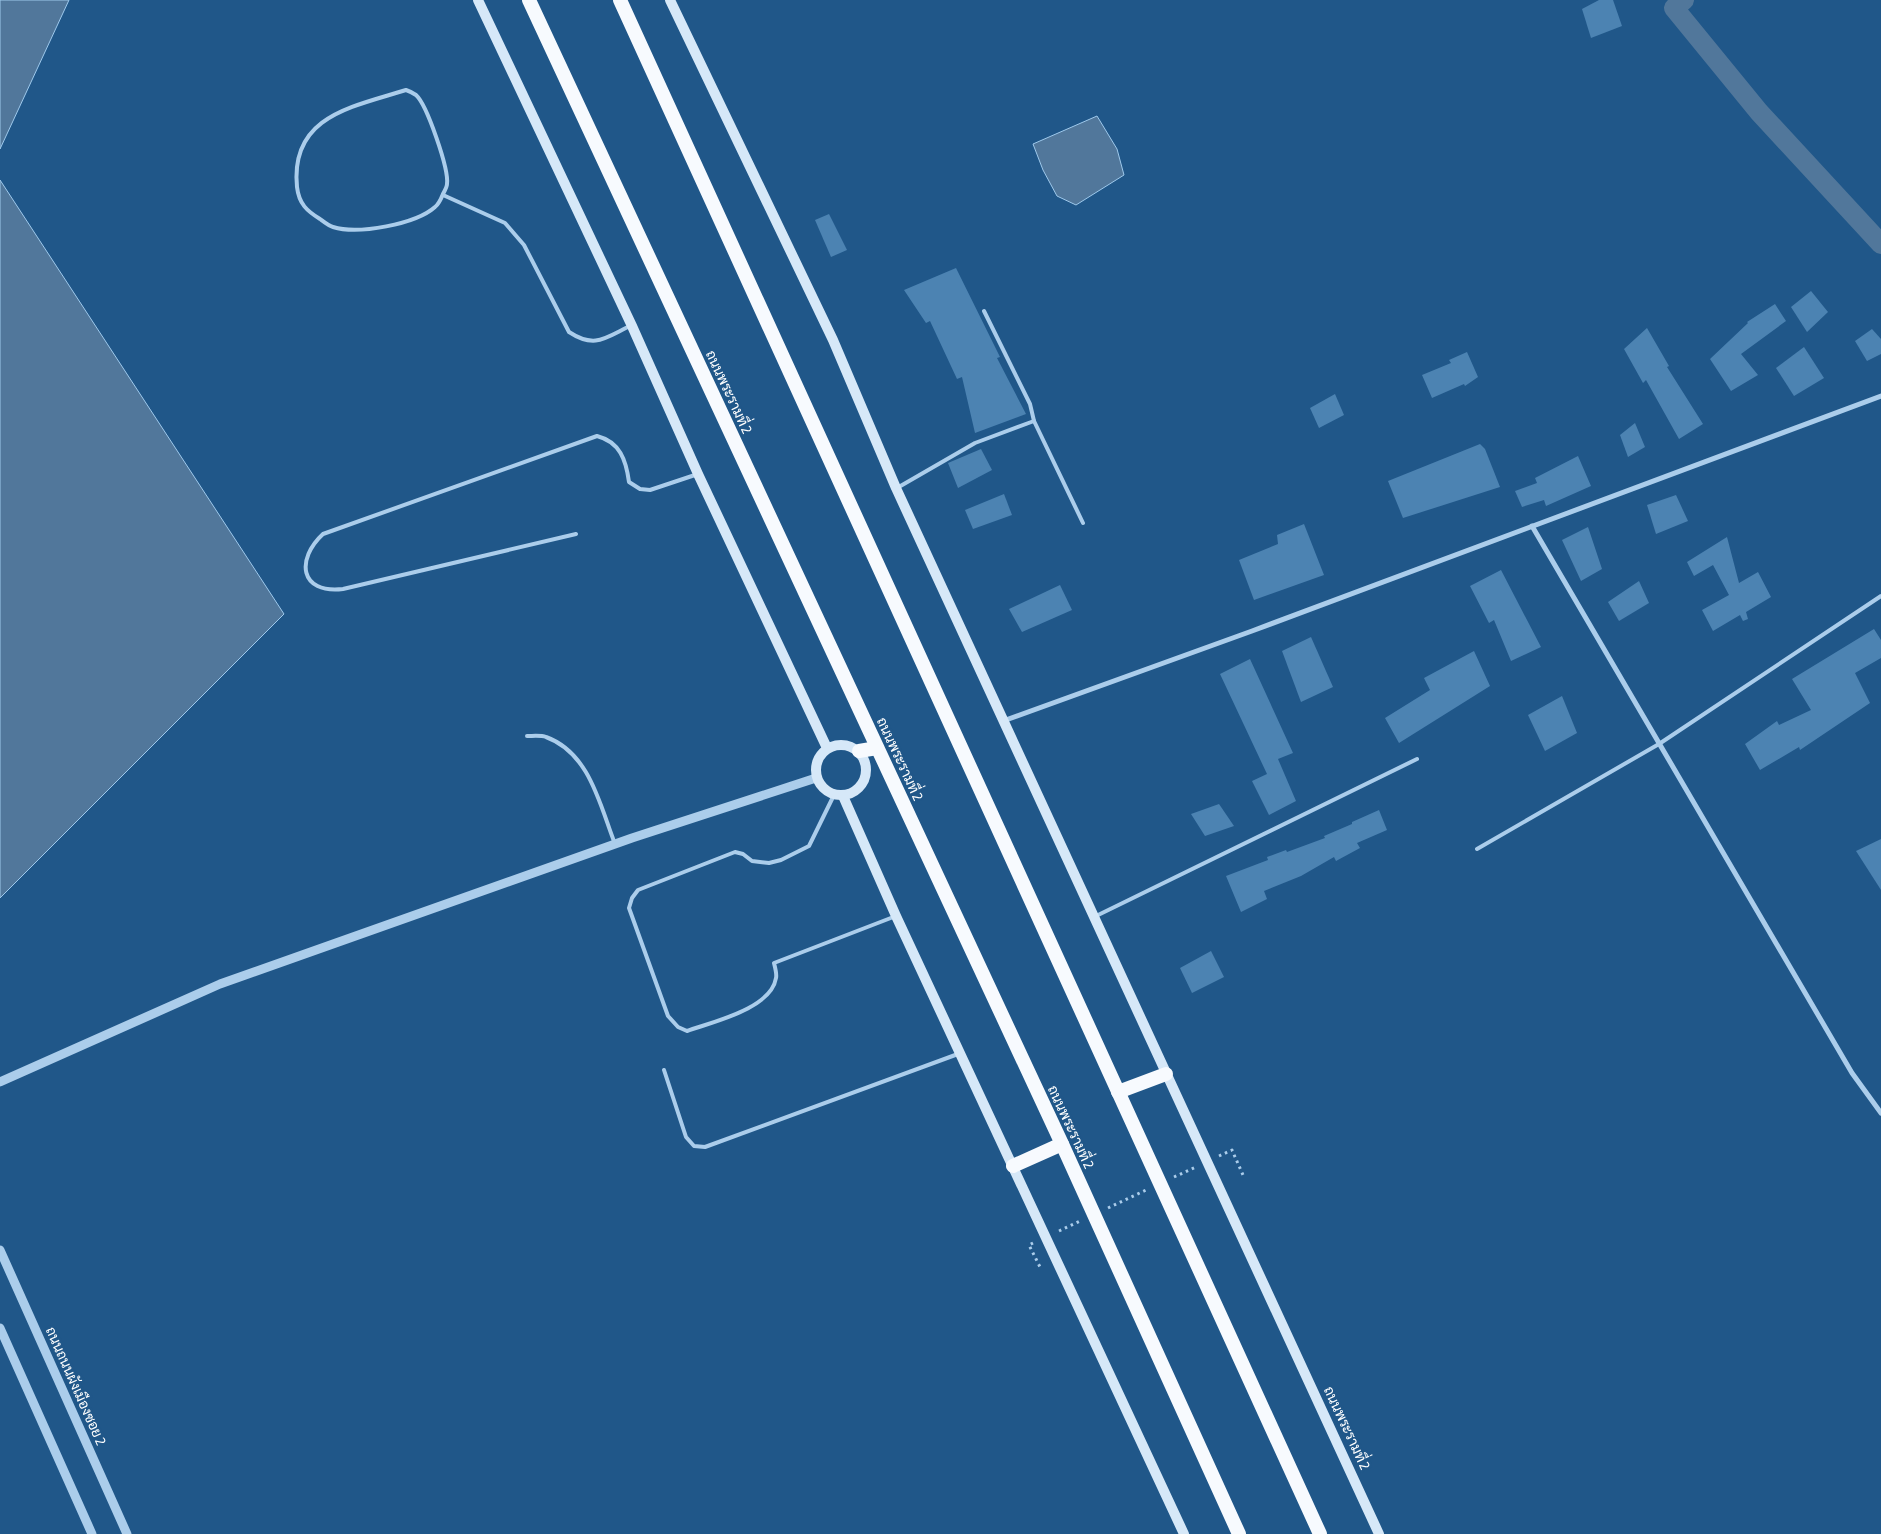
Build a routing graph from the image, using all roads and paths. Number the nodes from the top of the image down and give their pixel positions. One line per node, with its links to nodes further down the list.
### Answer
1 (478, 0): 7 (main road)
2 (529, 0): 20 (highway, ถนนพระรามที่ 2)
3 (620, 0): 33 (highway)
4 (670, 0): 11 (main road, ถนนพระรามที่ 2)
5 (442, 195): 5 (lane); 7 (lane)
6 (984, 311): 9 (lane)
7 (632, 326): 10 (main road)
8 (1881, 396): 13 (street)
9 (1034, 421): 11 (lane); 12 (lane)
10 (698, 474): 14 (lane); 19 (main road)
11 (896, 488): 16 (main road, ถนนพระรามที่ 2)
12 (1083, 522)
13 (1532, 526): 16 (street); 18 (street)
14 (576, 534)
15 (1881, 596): 18 (lane)
16 (1003, 721): 28 (main road, ถนนพระรามที่ 2)
17 (527, 736): 25 (lane)
18 (1659, 744): 26 (lane); 34 (street)
19 (827, 748): 21 (main road); 23 (main road)
20 (877, 748): 21 (highway); 35 (highway, ถนนพระรามที่ 2)
21 (859, 751): 24 (main road)
22 (1418, 759): 28 (lane)
23 (816, 778): 24 (main road); 25 (street)
24 (838, 795): 27 (main road); 27 (lane)
25 (615, 844): 32 (street)
26 (1478, 849)
27 (896, 916): 29 (main road)
28 (1093, 918): 31 (main road, ถนนพระรามที่ 2)
29 (960, 1054): 30 (lane); 37 (main road)
30 (664, 1070)
31 (1166, 1074): 33 (highway); 54 (main road, ถนนพระรามที่ 2)
32 (0, 1082)
33 (1118, 1092): 53 (highway)
34 (1881, 1113)
35 (1062, 1144): 37 (highway); 52 (highway, ถนนพระรามที่ 2)
36 (1214, 1158): 39 (path)
37 (1013, 1166): 51 (main road)
38 (1196, 1166): 40 (path)
39 (1243, 1176)
40 (1170, 1179)
41 (1152, 1187): 42 (path)
42 (1099, 1212)
43 (1082, 1220): 44 (path)
44 (1055, 1232)
45 (1037, 1241): 47 (path)
46 (0, 1250): 50 (street, ถนนถนนผังเมืองซอย 2)
47 (1041, 1269)
48 (0, 1328): 49 (street)
49 (92, 1534)
50 (127, 1534)
51 (1184, 1534)
52 (1239, 1534)
53 (1320, 1534)
54 (1378, 1534)

